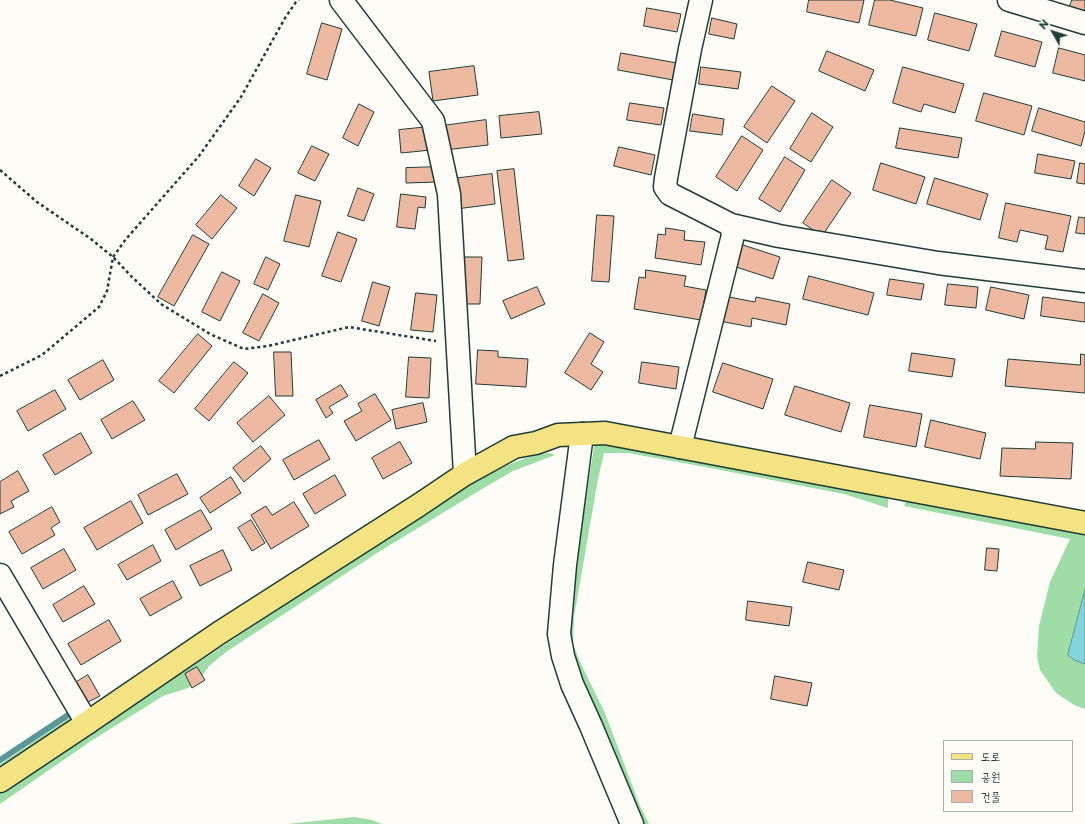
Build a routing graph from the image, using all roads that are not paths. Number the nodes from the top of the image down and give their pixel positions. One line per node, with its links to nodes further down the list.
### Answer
1 (341, 0): 9 (street)
2 (701, 0): 5 (street)
3 (1009, 0): 4 (street)
4 (1085, 23)
5 (731, 225): 6 (street); 8 (street)
6 (1085, 280)
7 (582, 434): 8 (main road); 9 (main road); 14 (street)
8 (680, 447): 10 (main road)
9 (465, 474): 12 (main road)
10 (1085, 523)
11 (0, 575): 12 (street)
12 (88, 723): 13 (main road)
13 (0, 781)
14 (632, 824)

